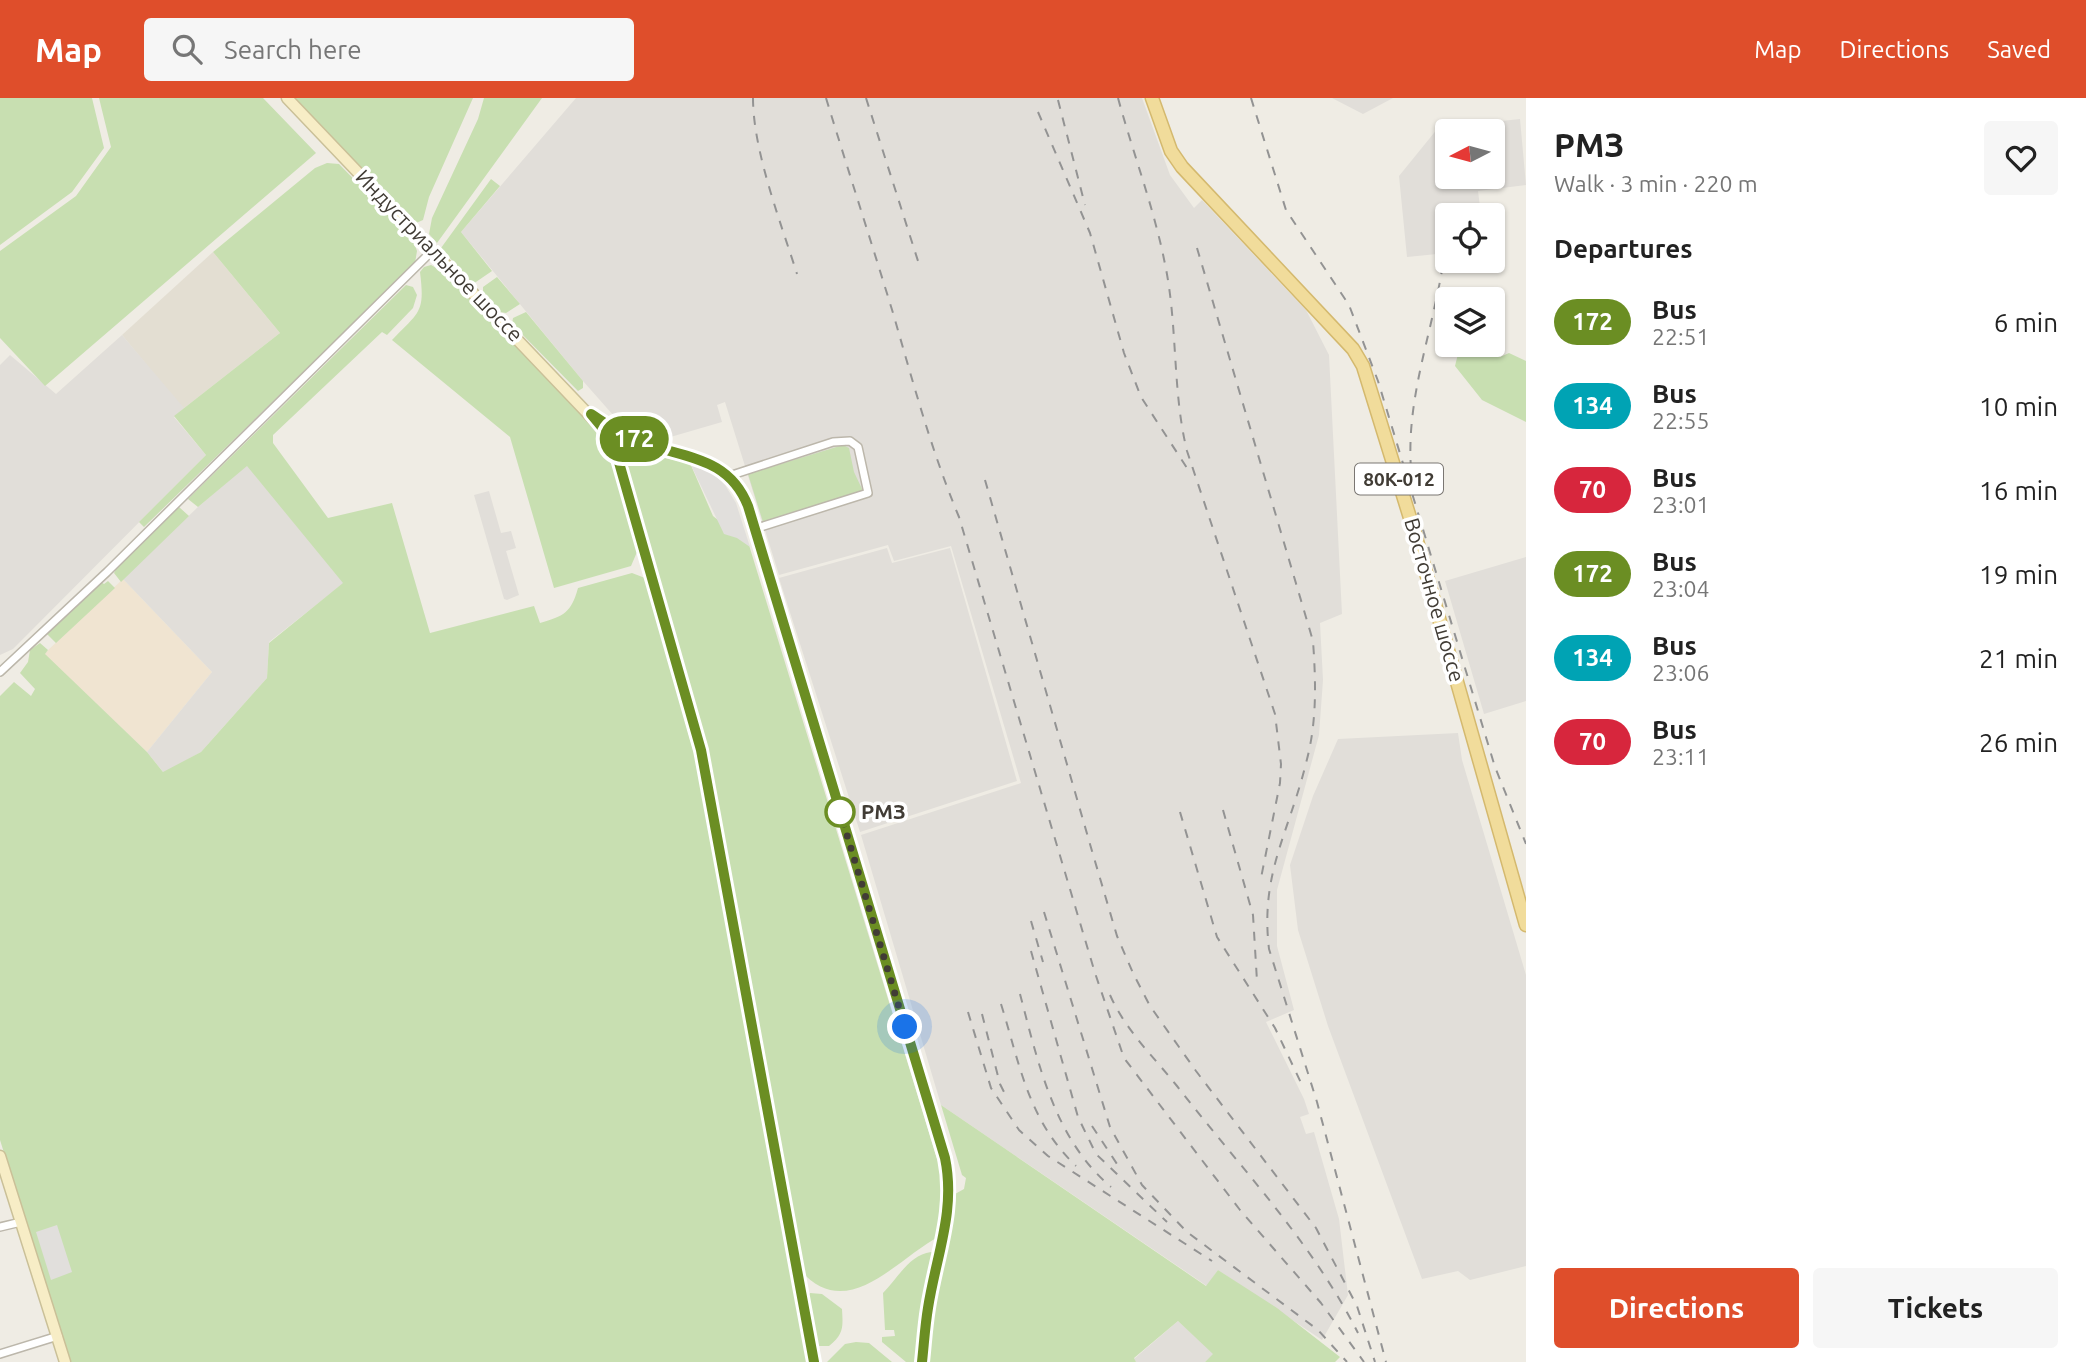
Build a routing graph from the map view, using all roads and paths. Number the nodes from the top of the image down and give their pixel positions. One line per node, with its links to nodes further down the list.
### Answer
1 (287, 98): 3 (main road, Индустриальное шоссе)
2 (1153, 98): 10 (main road, Восточное шоссе / 80К-012)
3 (432, 251): 4 (main road, Индустриальное шоссе); 9 (street)
4 (591, 414): 5 (main road, Индустриальное шоссе); 6 (main road, Индустриальное шоссе)
5 (666, 450): 6 (main road); 7 (main road, Индустриальное шоссе)
6 (621, 475): 17 (main road, Индустриальное шоссе)
7 (729, 476): 8 (main road); 8 (street)
8 (754, 529): 18 (main road)
9 (0, 673)
10 (1526, 925)
11 (0, 1156): 12 (main road)
12 (22, 1222): 13 (street); 14 (main road)
13 (0, 1227)
14 (58, 1336): 15 (street); 16 (main road)
15 (0, 1354)
16 (65, 1362)
17 (814, 1362)
18 (922, 1362)

